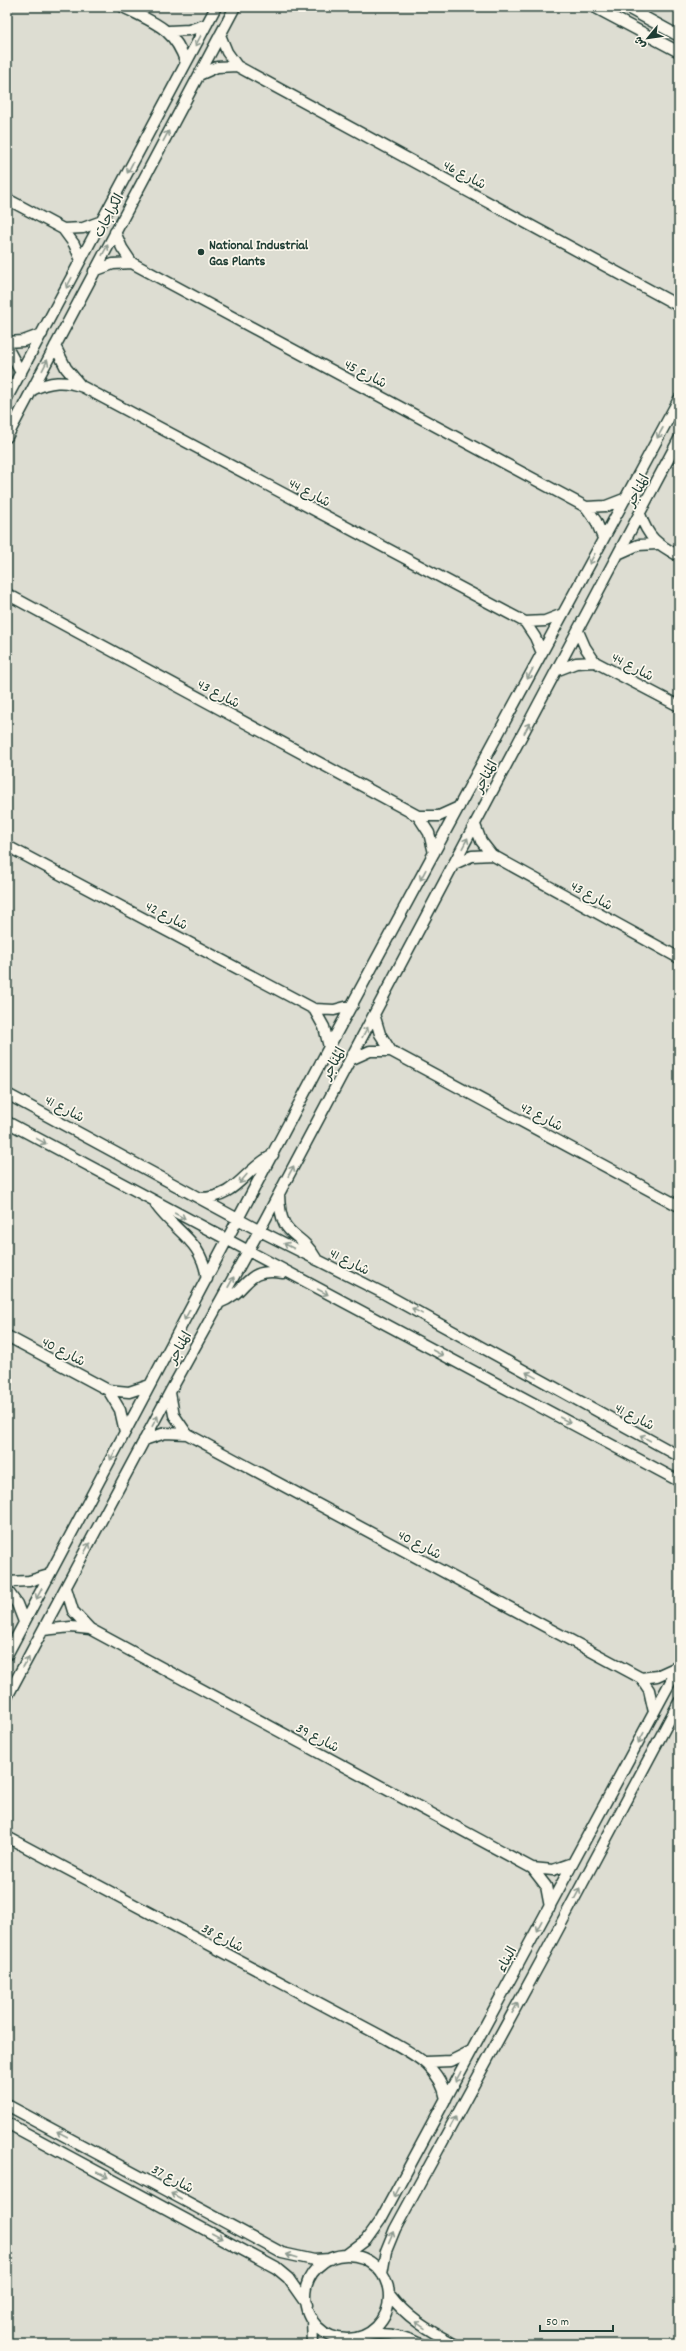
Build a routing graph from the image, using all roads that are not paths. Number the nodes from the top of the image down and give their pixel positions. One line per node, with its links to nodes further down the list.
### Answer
1 (123, 7): 7 (street)
2 (216, 7): 6 (street, الكراجات)
3 (235, 7): 8 (street, الكراجات)
4 (594, 7): 10 (street)
5 (626, 7): 9 (street)
6 (208, 24): 7 (street); 11 (street, الكراجات, one-way to 11)
7 (169, 31): 11 (street)
8 (220, 35): 12 (street, شارع 46); 13 (street, الكراجات)
9 (679, 36)
10 (679, 52)
11 (186, 63): 15 (street, الكراجات, one-way to 15)
12 (237, 66): 13 (street); 21 (street, شارع 46)
13 (199, 75): 17 (street, الكراجات, one-way to 13)
14 (7, 199): 16 (street)
15 (102, 221): 16 (street); 18 (street, الكراجات)
16 (63, 229): 18 (street)
17 (115, 232): 19 (street, شارع 45); 20 (street, الكراجات, one-way to 17)
18 (81, 260): 22 (street, الكراجات, one-way to 22)
19 (132, 263): 20 (street); 34 (street, شارع 45)
20 (94, 271): 24 (street, الكراجات)
21 (679, 306)
22 (42, 334): 23 (street); 26 (street, الكراجات)
23 (7, 342)
24 (55, 346): 27 (street, شارع 44); 28 (street, الكراجات, one-way to 24)
25 (7, 347): 26 (street)
26 (20, 373): 29 (street, الكراجات)
27 (83, 387): 28 (street, شارع 44); 42 (street, شارع 44)
28 (32, 390): 31 (street, الكراجات)
29 (7, 398)
30 (679, 399): 33 (street, المناجر, one-way to 33)
31 (7, 437)
32 (679, 440): 35 (street, المناجر)
33 (624, 499): 34 (street); 36 (street, المناجر)
34 (586, 507): 36 (street, شارع 45)
35 (640, 514): 37 (street); 38 (street, المناجر)
36 (603, 538): 41 (street, المناجر, one-way to 41)
37 (658, 544): 38 (street); 39 (street)
38 (620, 553): 43 (street, المناجر)
39 (679, 556)
40 (7, 594): 49 (street, شارع 43)
41 (563, 614): 42 (street, شارع 44); 44 (street, المناجر)
42 (525, 622): 44 (street, شارع 44)
43 (578, 631): 45 (street, شارع 44); 46 (street, المناجر)
44 (542, 653): 48 (street, المناجر, one-way to 48)
45 (595, 662): 46 (street, شارع 44); 47 (street, شارع 44)
46 (558, 670): 50 (street, المناجر, one-way to 46)
47 (679, 706)
48 (459, 807): 49 (street, شارع 43); 52 (street, المناجر)
49 (418, 816): 52 (street, شارع 43)
50 (475, 825): 53 (street, شارع 43); 54 (street, المناجر, one-way to 50)
51 (7, 846): 57 (street, شارع 42)
52 (434, 853): 56 (street, المناجر, one-way to 56)
53 (492, 855): 54 (street); 55 (street, شارع 43)
54 (454, 864): 58 (street, المناجر)
55 (679, 958)
56 (354, 1005): 57 (street, شارع 42); 59 (street, المناجر)
57 (314, 1009): 59 (street)
58 (374, 1014): 60 (street, شارع 42); 61 (street, المناجر, one-way to 58)
59 (329, 1047): 64 (street, المناجر)
60 (391, 1050): 61 (street); 68 (street, شارع 42)
61 (350, 1060): 65 (street, المناجر, one-way to 61)
62 (7, 1094): 66 (street, شارع 41)
63 (7, 1122): 67 (street, one-way to 67)
64 (272, 1155): 66 (street, المناجر, one-way to 66); 69 (street, المناجر)
65 (279, 1193): 70 (street, المناجر); 73 (street)
66 (199, 1198): 69 (street, شارع 41)
67 (154, 1202): 71 (street, one-way to 71); 75 (street)
68 (679, 1206)
69 (238, 1219): 70 (street, شارع 41); 71 (street, المناجر)
70 (260, 1231): 72 (street, المناجر); 73 (street, شارع 41, one-way to 70)
71 (227, 1241): 72 (street); 75 (street, المناجر)
72 (247, 1252): 74 (street); 76 (street, المناجر, one-way to 72)
73 (317, 1260): 84 (street, شارع 41, one-way to 73)
74 (291, 1274): 76 (street); 85 (street, one-way to 85)
75 (207, 1279): 78 (street, المناجر, one-way to 78)
76 (219, 1303): 80 (street, المناجر)
77 (7, 1336): 79 (street, شارع 40)
78 (150, 1385): 79 (street, شارع 40); 81 (street, المناجر)
79 (108, 1390): 81 (street)
80 (170, 1392): 82 (street, شارع 40); 83 (street, المناجر, one-way to 80)
81 (125, 1432): 86 (street, المناجر, one-way to 86)
82 (187, 1434): 83 (street, شارع 40); 95 (street, شارع 40)
83 (144, 1440): 88 (street, المناجر, one-way to 83)
84 (679, 1456)
85 (679, 1481)
86 (50, 1575): 87 (street); 90 (street, المناجر, one-way to 90)
87 (7, 1582)
88 (66, 1588): 91 (street, شارع 39); 92 (street, المناجر)
89 (7, 1590): 90 (street)
90 (24, 1622): 93 (street, المناجر)
91 (90, 1629): 92 (street, شارع 39); 101 (street, شارع 39)
92 (43, 1630): 96 (street, المناجر, one-way to 92)
93 (7, 1655)
94 (679, 1666): 95 (street); 98 (street, البناء)
95 (641, 1678): 98 (street)
96 (7, 1696)
97 (679, 1702): 110 (street, one-way to 97)
98 (654, 1712): 100 (street, البناء, one-way to 100)
99 (7, 1837): 104 (street, شارع 38)
100 (573, 1863): 101 (street, شارع 39); 102 (street, البناء)
101 (532, 1868): 102 (street, شارع 39)
102 (550, 1907): 103 (street, البناء, one-way to 103)
103 (473, 2050): 104 (street); 105 (street, البناء, one-way to 105)
104 (426, 2062): 105 (street, شارع 38)
105 (446, 2099): 108 (street, البناء, one-way to 108)
106 (7, 2105): 109 (street, شارع 37, one-way to 106)
107 (7, 2123): 112 (street, one-way to 112)
108 (346, 2255): 109 (street); 110 (street)
109 (330, 2259): 112 (street)
110 (382, 2274): 111 (street)
111 (389, 2294): 114 (street); 118 (street, one-way to 111)
112 (307, 2305): 113 (street)
113 (312, 2319): 115 (street); 116 (street)
114 (362, 2336): 115 (street); 117 (street)
115 (344, 2342)
116 (313, 2344)
117 (420, 2344)
118 (454, 2344)

